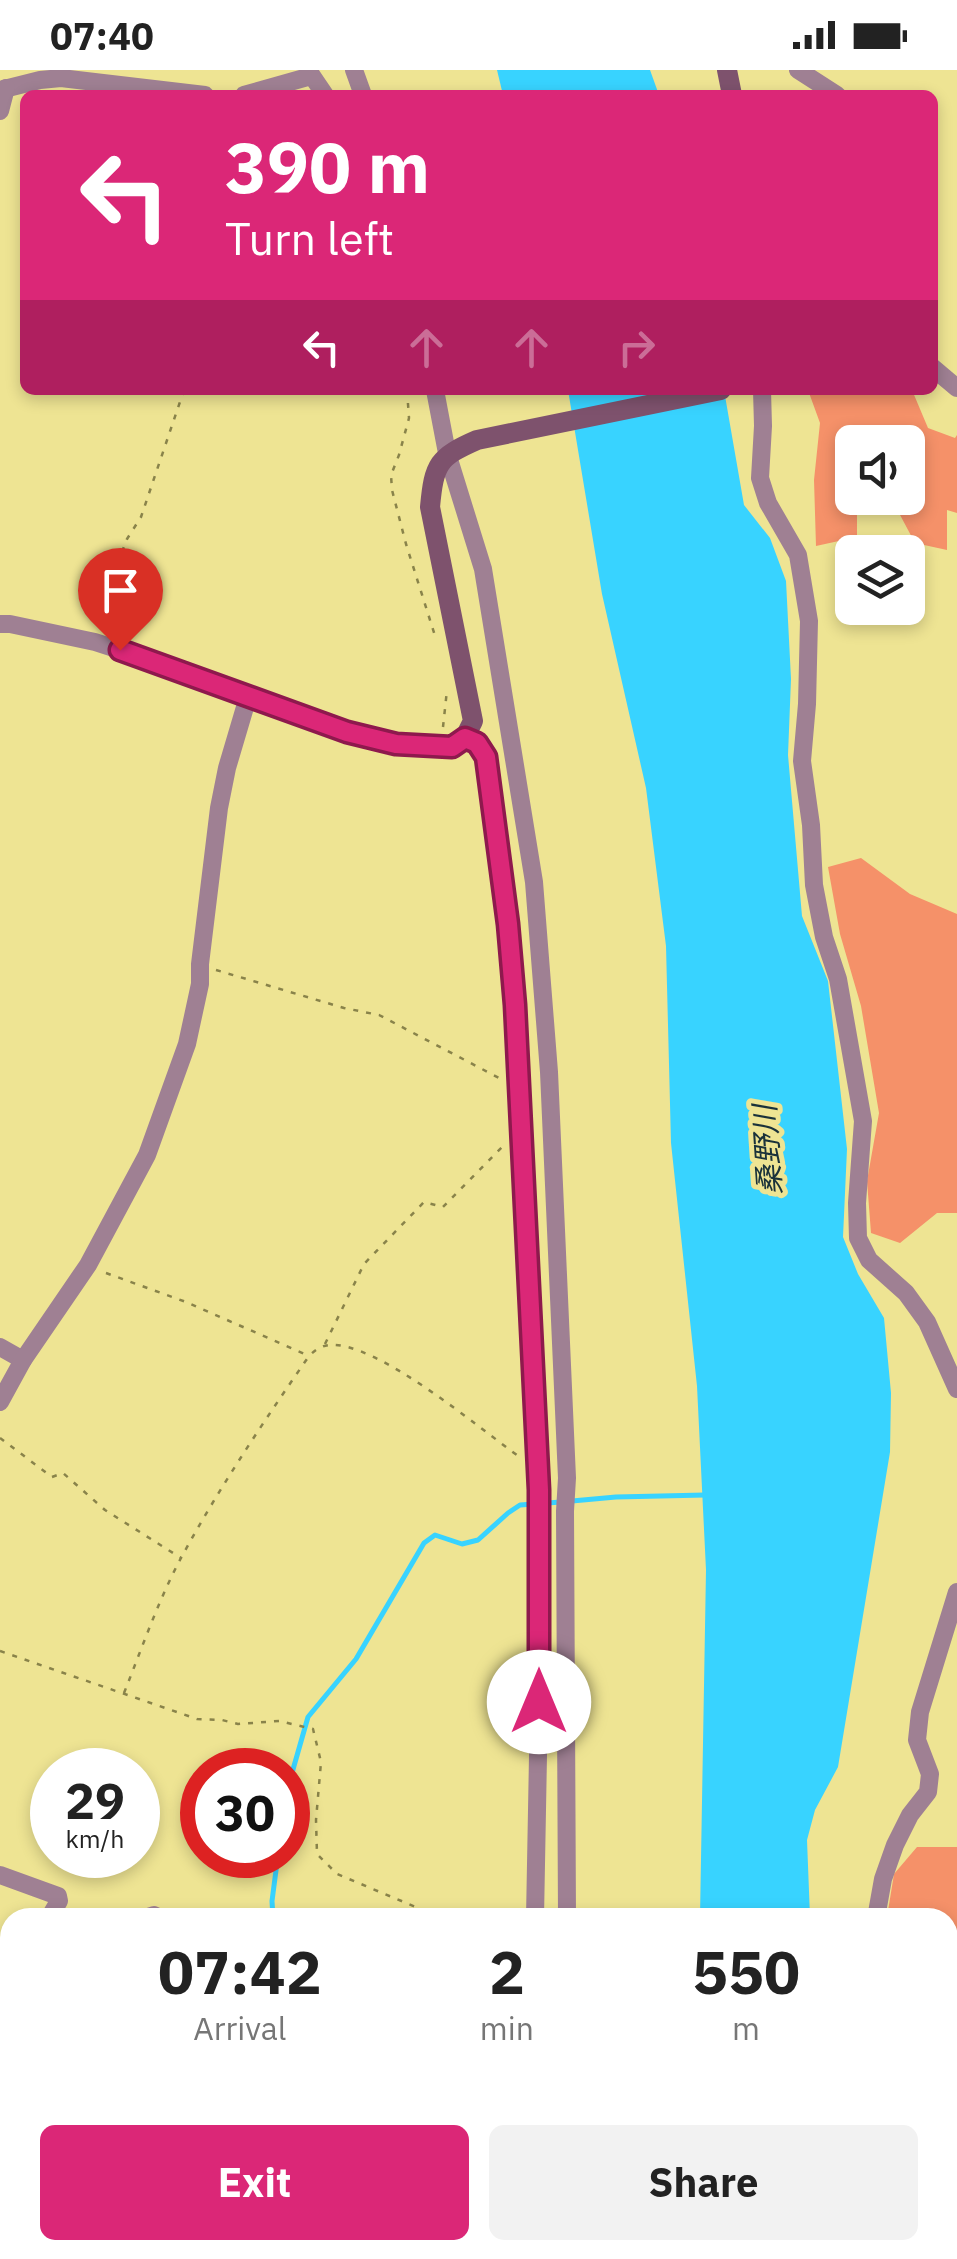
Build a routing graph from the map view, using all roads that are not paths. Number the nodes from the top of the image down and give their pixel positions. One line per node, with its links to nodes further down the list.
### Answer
1 (798, 70): 6 (street)
2 (309, 73): 5 (street)
3 (3, 89): 4 (street); 7 (street)
4 (162, 90)
5 (259, 90)
6 (829, 90)
7 (0, 110)
8 (436, 395): 11 (street)
9 (697, 395): 11 (street)
10 (762, 395): 17 (street)
11 (448, 453): 14 (street); 23 (street)
12 (0, 624): 13 (street)
13 (248, 697): 14 (street); 16 (street)
14 (465, 738): 22 (street)
15 (0, 1347): 16 (street)
16 (23, 1360): 18 (street)
17 (957, 1389)
18 (0, 1402)
19 (957, 1592): 24 (street)
20 (0, 1875): 21 (street)
21 (55, 1908)
22 (535, 1908)
23 (567, 1908)
24 (878, 1908)

